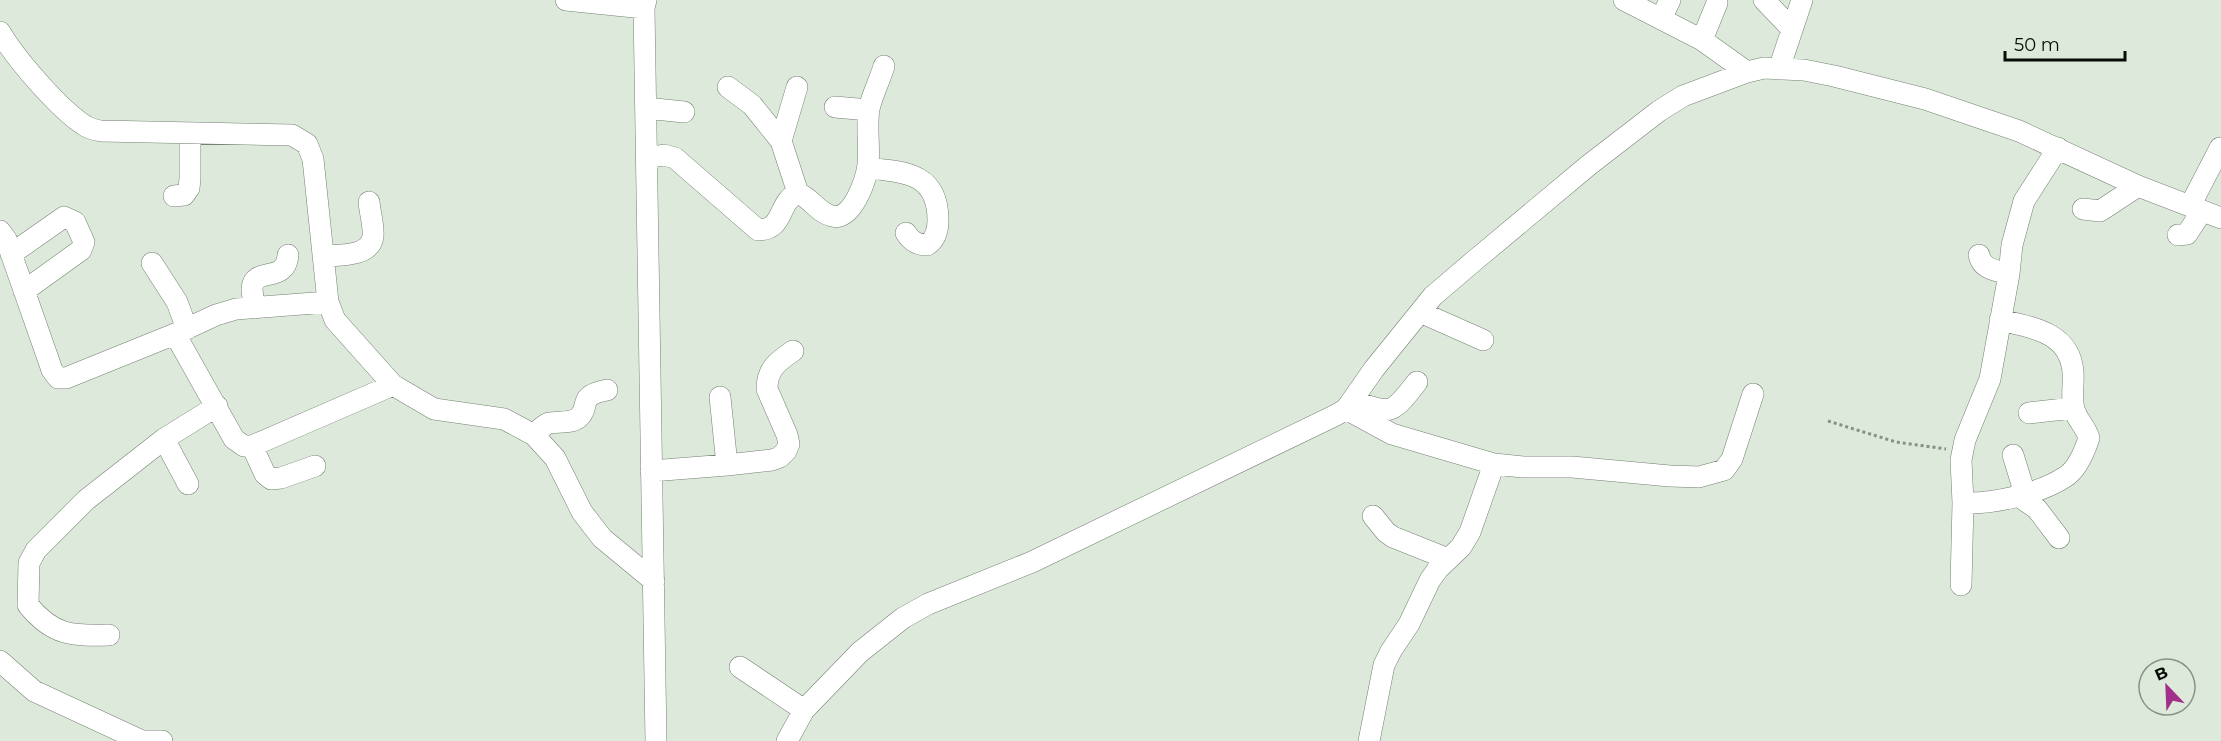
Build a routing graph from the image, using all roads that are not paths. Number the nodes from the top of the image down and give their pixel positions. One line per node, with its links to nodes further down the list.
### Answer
1 (566, 0): 6 (street)
2 (1624, 0): 7 (street)
3 (1764, 0): 8 (street)
4 (1802, 0): 8 (street)
5 (1717, 3): 10 (street)
6 (645, 4): 17 (street)
7 (1665, 9): 10 (street)
8 (1791, 28): 12 (street)
9 (0, 32): 20 (street)
10 (1702, 40): 13 (street)
11 (884, 66): 18 (street)
12 (1779, 69): 13 (street); 22 (street)
13 (1747, 72): 44 (street)
14 (728, 87): 21 (street)
15 (797, 87): 21 (street)
16 (836, 107): 18 (street)
17 (646, 108): 19 (street); 24 (street)
18 (869, 110): 25 (street)
19 (684, 112)
20 (190, 133): 28 (street); 38 (street)
21 (781, 141): 27 (street)
22 (2058, 148): 26 (street); 40 (street)
23 (2220, 148): 31 (street)
24 (647, 158): 27 (street); 65 (street)
25 (868, 168): 27 (street); 33 (street)
26 (2138, 186): 30 (street); 31 (street)
27 (798, 193)
28 (174, 196)
29 (369, 202): 38 (street)
30 (2084, 209)
31 (2204, 211): 34 (street)
32 (0, 231): 35 (street)
33 (906, 233)
34 (2178, 235)
35 (11, 255): 41 (street); 41 (street)
36 (288, 255): 43 (street)
37 (1979, 255): 40 (street)
38 (323, 256): 42 (street)
39 (152, 263): 46 (street)
40 (2009, 274): 45 (street)
41 (24, 291): 46 (street)
42 (328, 302): 43 (street); 50 (street)
43 (255, 308): 46 (street)
44 (1420, 312): 47 (street); 54 (street)
45 (2000, 320): 56 (street); 68 (street)
46 (181, 332): 55 (street)
47 (1482, 340)
48 (793, 351): 63 (street)
49 (1417, 382): 54 (street)
50 (393, 385): 58 (street); 60 (street)
51 (607, 390): 58 (street)
52 (1753, 394): 62 (street)
53 (720, 397): 63 (street)
54 (1349, 405): 62 (street); 77 (street)
55 (217, 406): 59 (street); 60 (street)
56 (2073, 408): 57 (street); 67 (street)
57 (2029, 413)
58 (534, 435): 72 (street)
59 (164, 439): 66 (street); 74 (street)
60 (252, 446): 64 (street)
61 (2013, 455): 67 (street)
62 (1494, 464): 71 (street)
63 (728, 465): 65 (street)
64 (315, 466)
65 (651, 471): 72 (street)
66 (188, 484)
67 (2021, 494): 68 (street); 70 (street)
68 (1963, 503): 73 (street)
69 (1373, 516): 71 (street)
70 (2060, 538)
71 (1448, 559): 81 (street)
72 (654, 581): 79 (street)
73 (1961, 585)
74 (110, 635)
75 (0, 661): 78 (street)
76 (740, 667): 77 (street)
77 (804, 710): 80 (street)
78 (162, 741)
79 (656, 741)
80 (787, 741)
81 (1369, 741)

